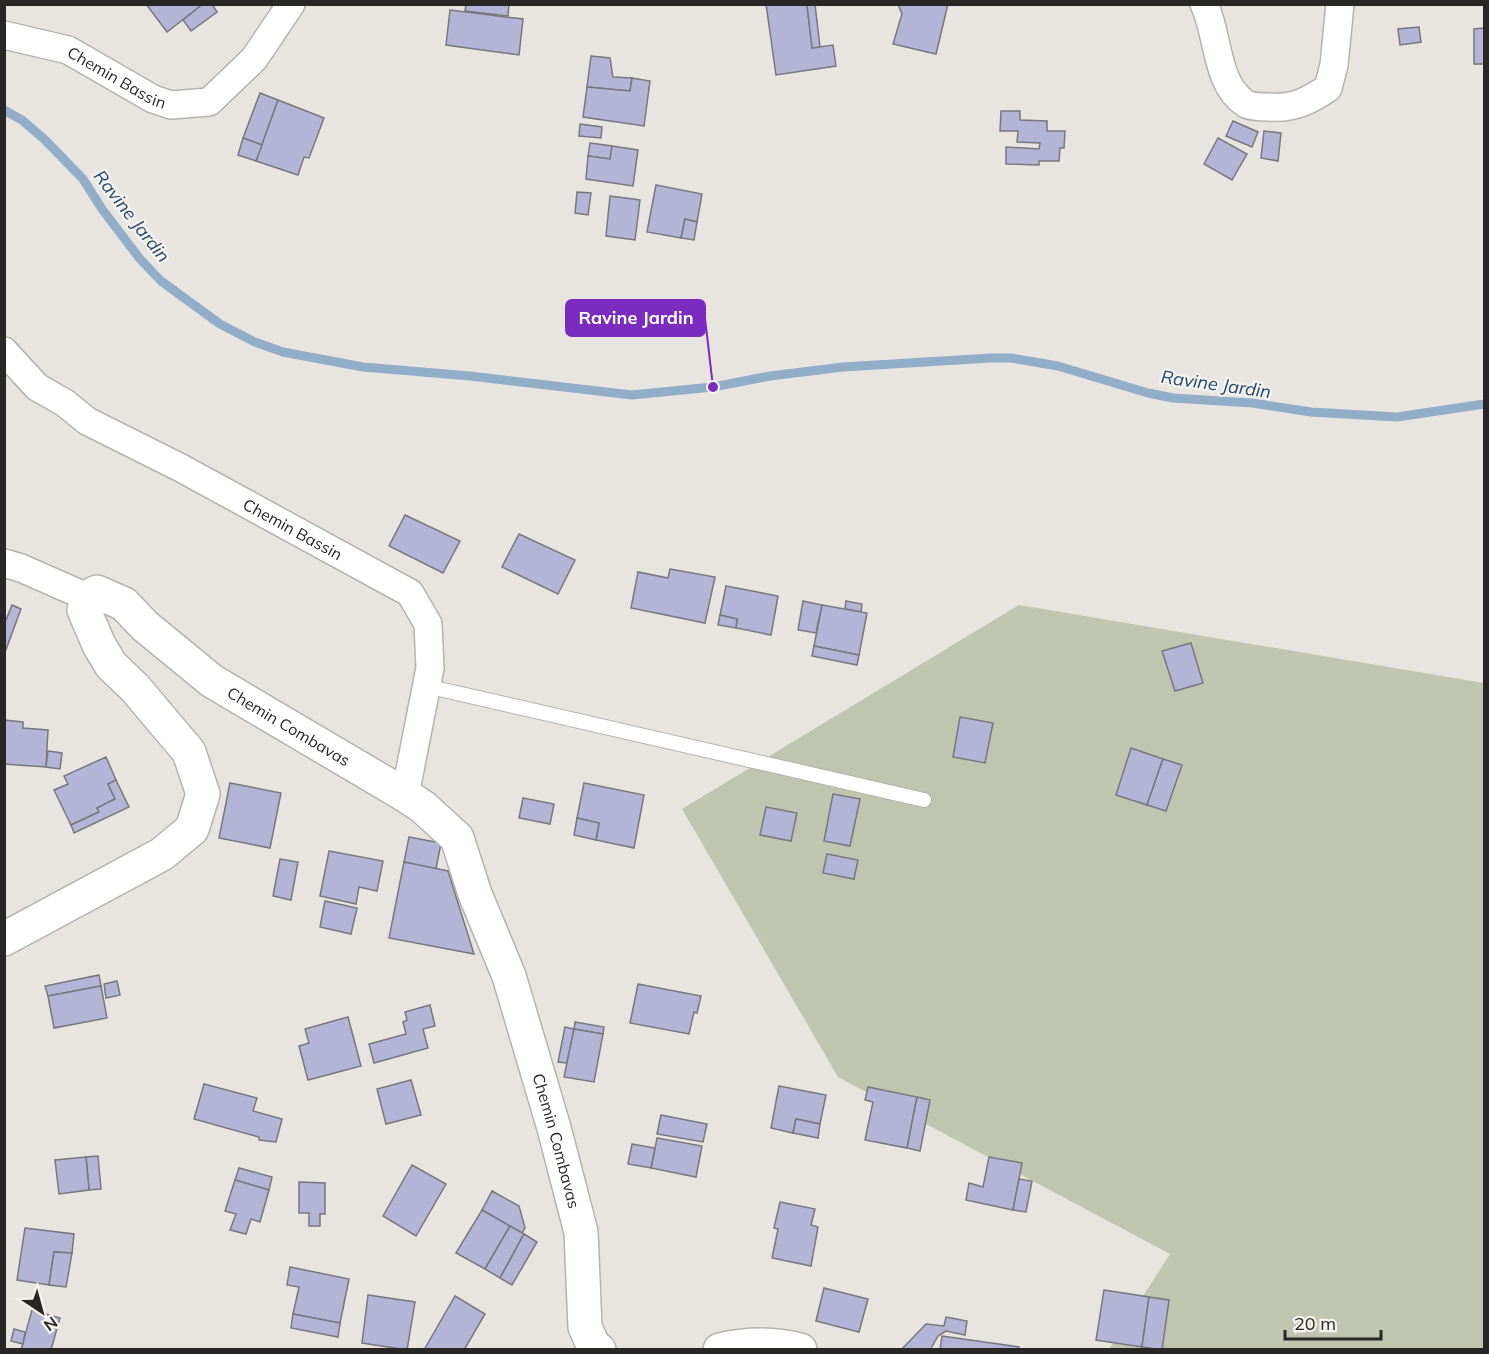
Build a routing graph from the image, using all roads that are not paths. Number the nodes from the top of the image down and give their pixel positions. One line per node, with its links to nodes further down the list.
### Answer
1 (291, 4): 4 (street, Chemin Bassin)
2 (1204, 4): 3 (street)
3 (1340, 4)
4 (4, 35)
5 (4, 351): 8 (street, Chemin Bassin)
6 (4, 563): 7 (street)
7 (87, 597): 9 (street, Chemin Combavas); 11 (street)
8 (426, 686): 9 (street, Chemin Bassin); 10 (lane)
9 (405, 795): 12 (street, Chemin Combavas)
10 (924, 800)
11 (4, 939)
12 (599, 1350)
13 (720, 1350): 14 (street)
14 (800, 1350)

